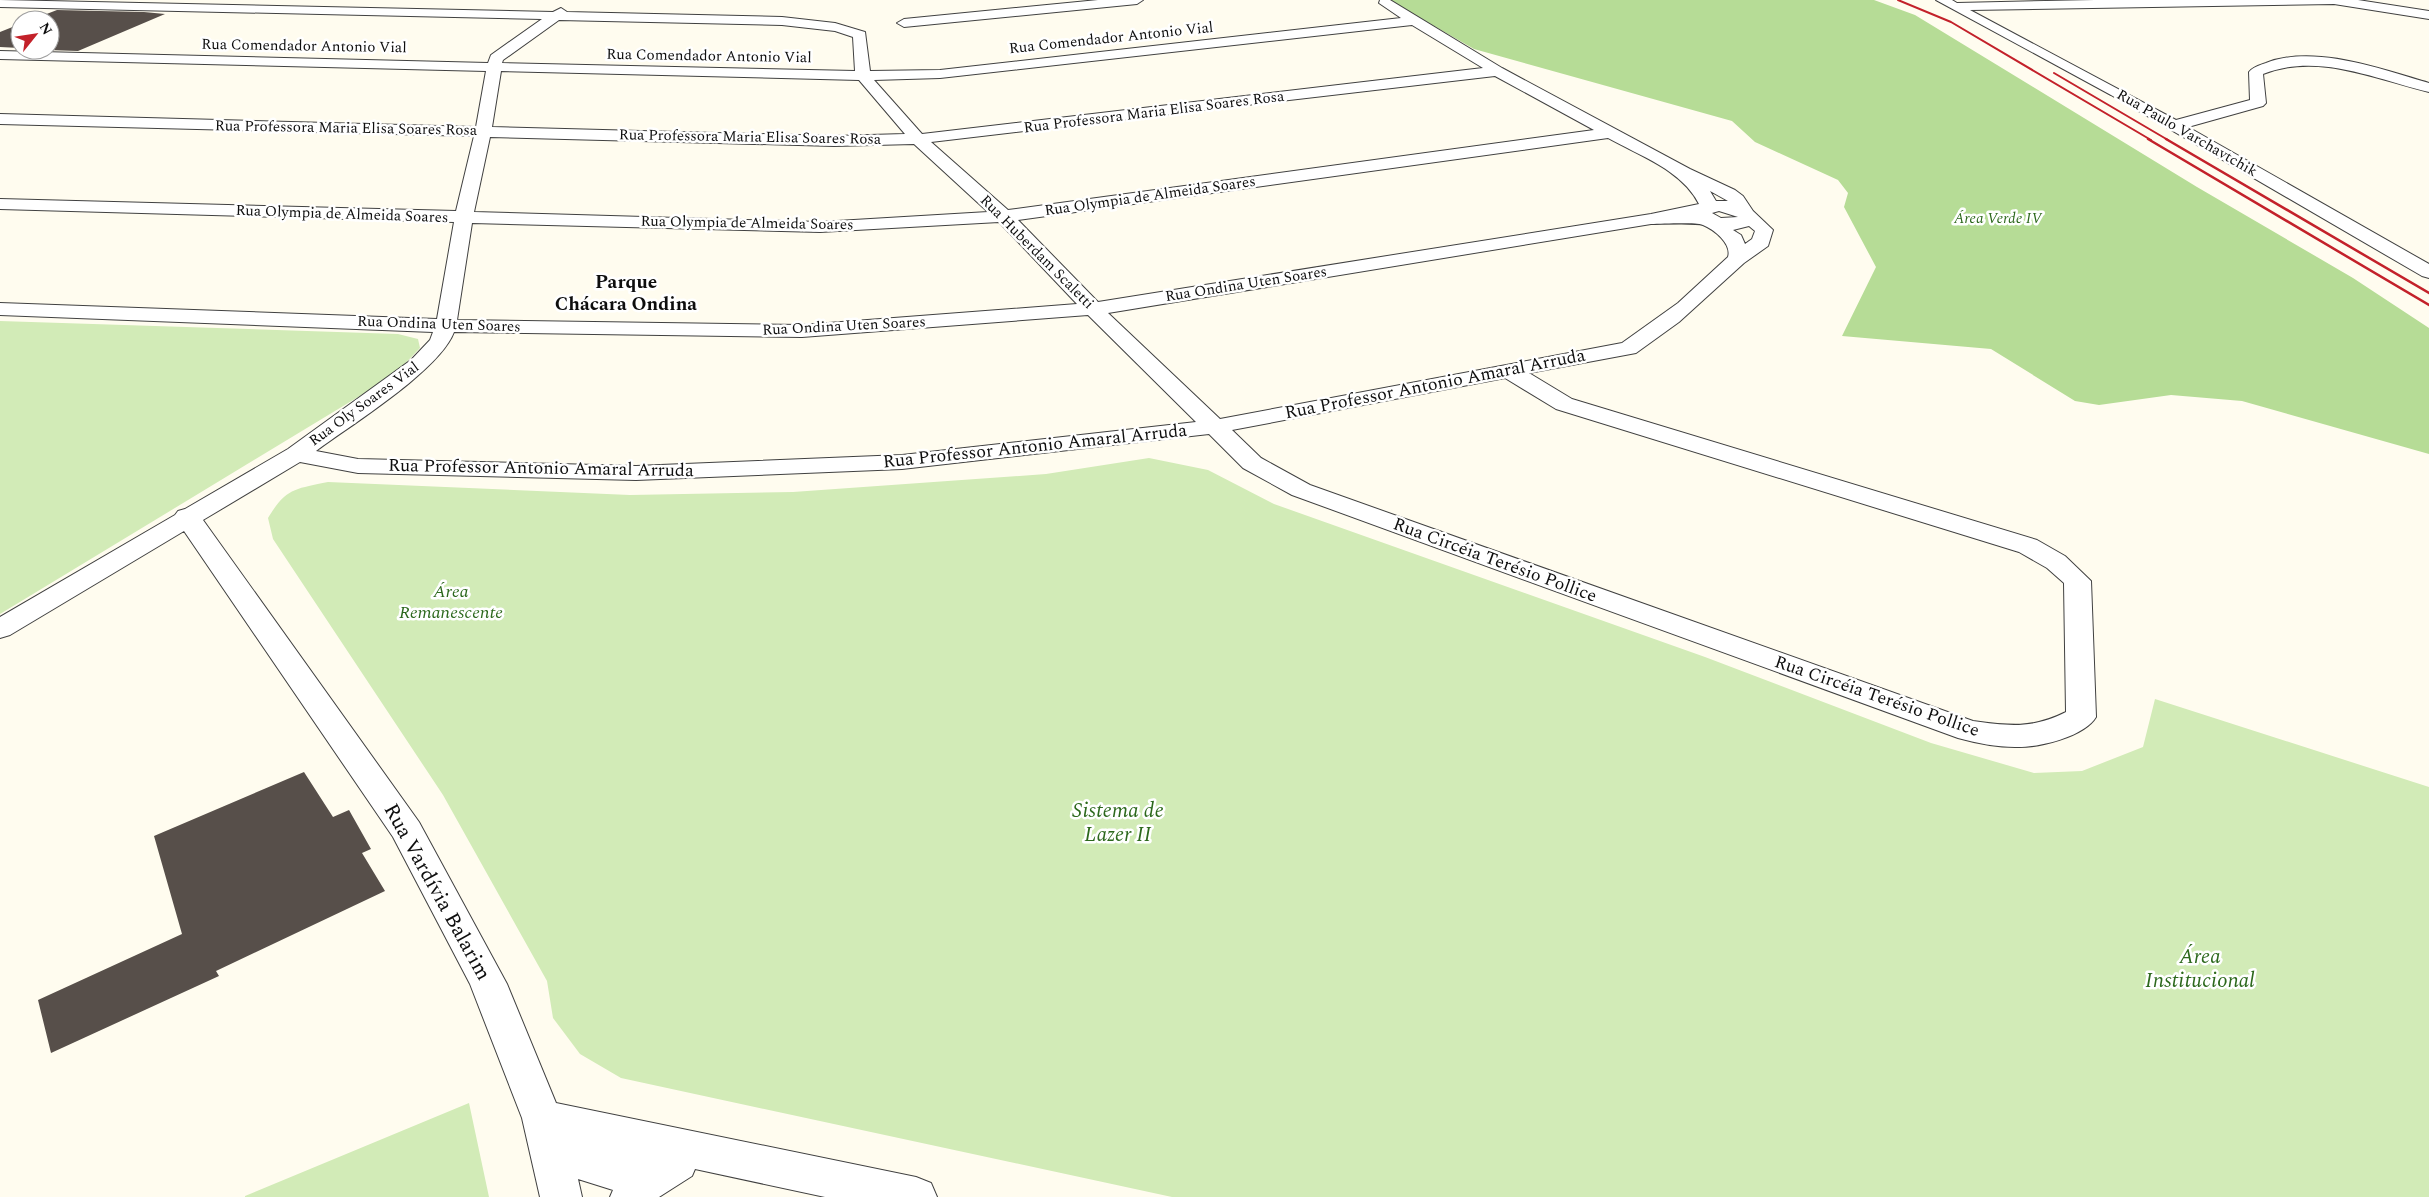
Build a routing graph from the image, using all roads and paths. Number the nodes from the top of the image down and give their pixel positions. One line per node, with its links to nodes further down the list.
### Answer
1 (1137, 0): 9 (street)
2 (0, 3): 6 (street)
3 (1385, 3): 8 (street)
4 (1949, 3): 7 (street); 16 (street, Rua Paulo Varchavtchik)
5 (571, 5): 6 (street, Rua Oly Soares Vial)
6 (556, 15): 11 (street, Rua Oly Soares Vial); 13 (street)
7 (2429, 15)
8 (1414, 21): 12 (street); 13 (street, Rua Comendador Antonio Vial)
9 (904, 22)
10 (0, 55): 11 (street, Rua Comendador Antonio Vial)
11 (495, 67): 13 (street, Rua Comendador Antonio Vial); 17 (street, Rua Oly Soares Vial)
12 (1497, 71): 18 (street); 19 (street, Rua Professora Maria Elisa Soares Rosa)
13 (863, 76): 19 (street, Rua Huberdam Scaletti)
14 (2429, 88): 16 (street)
15 (0, 119): 17 (street, Rua Professora Maria Elisa Soares Rosa)
16 (2176, 126): 27 (street, Rua Paulo Varchavtchik)
17 (483, 131): 19 (street, Rua Professora Maria Elisa Soares Rosa); 25 (street, Rua Oly Soares Vial)
18 (1608, 132): 20 (street); 24 (street, Rua Olympia de Almeida Soares)
19 (918, 139): 24 (street, Rua Huberdam Scaletti)
20 (1684, 173): 22 (street); 23 (street)
21 (0, 204): 25 (street, Rua Olympia de Almeida Soares)
22 (1708, 213): 23 (street); 26 (street); 28 (street, Rua Ondina Uten Soares)
23 (1747, 215): 26 (street, Rua Professor Antonio Amaral Arruda)
24 (1004, 216): 25 (street, Rua Olympia de Almeida Soares); 28 (street, Rua Huberdam Scaletti)
25 (464, 218): 30 (street, Rua Oly Soares Vial)
26 (1737, 259): 31 (street, Rua Professor Antonio Amaral Arruda)
27 (2429, 272)
28 (1093, 308): 30 (street, Rua Ondina Uten Soares); 32 (street, Rua Huberdam Scaletti)
29 (0, 309): 30 (street, Rua Ondina Uten Soares)
30 (446, 326): 33 (street, Rua Oly Soares Vial)
31 (1509, 371): 32 (street, Rua Professor Antonio Amaral Arruda); 32 (street, Rua Circéia Terésio Pollice)
32 (1213, 427): 33 (street, Rua Professor Antonio Amaral Arruda)
33 (296, 454): 34 (street, Rua Oly Soares Vial)
34 (187, 516): 35 (street, Rua Oly Soares Vial); 36 (street, Rua Vardívia Balarim)
35 (0, 629)
36 (542, 1118): 37 (street); 38 (street, Rua Vardívia Balarim)
37 (694, 1158): 39 (street); 40 (street)
38 (561, 1197)
39 (631, 1197)
40 (916, 1197)

